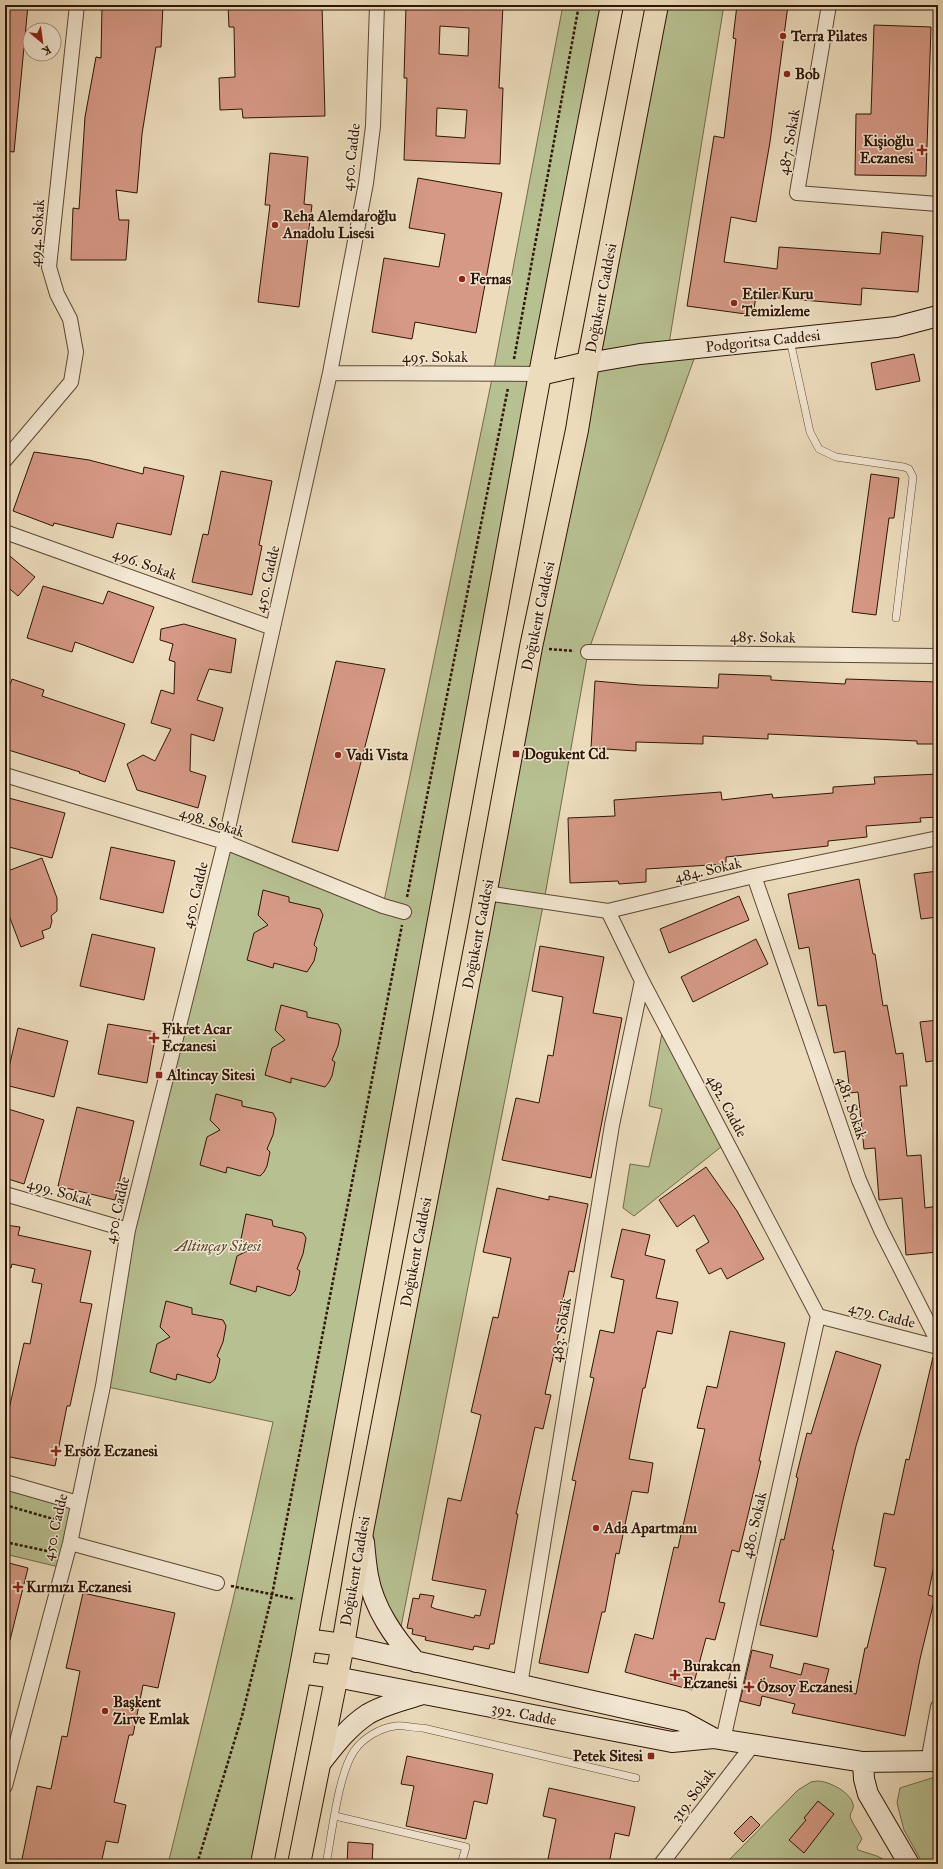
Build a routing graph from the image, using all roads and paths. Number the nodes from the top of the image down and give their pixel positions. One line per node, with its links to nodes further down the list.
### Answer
1 (77, 5): 14 (street, 494. Sokak)
2 (377, 5): 11 (street, 450. Cadde)
3 (579, 5): 12 (path)
4 (612, 5): 13 (main road)
5 (657, 5): 10 (main road, Doğukent Caddesi)
6 (829, 5): 7 (street, 487. Sokak)
7 (938, 204)
8 (938, 316): 9 (main road, Podgoritsa Caddesi)
9 (789, 338): 10 (main road, Podgoritsa Caddesi); 16 (lane)
10 (588, 363): 13 (main road); 18 (main road, Doğukent Caddesi)
11 (330, 373): 12 (street, 495. Sokak); 17 (street, 450. Cadde)
12 (511, 374): 13 (street, 495. Sokak); 27 (path)
13 (540, 374): 42 (main road)
14 (5, 460)
15 (5, 532): 17 (street, 496. Sokak)
16 (896, 618)
17 (273, 628): 23 (street, 450. Cadde)
18 (531, 647): 19 (path); 25 (main road, Doğukent Caddesi)
19 (588, 652): 20 (street, 485. Sokak)
20 (938, 656)
21 (5, 775): 23 (street, 498. Sokak)
22 (938, 838): 24 (street, 484. Sokak)
23 (225, 842): 27 (street, 498. Sokak); 30 (street, 450. Cadde)
24 (754, 876): 26 (street, 484. Sokak); 32 (street, 481. Sokak)
25 (486, 893): 26 (street, 484. Sokak); 38 (main road, Doğukent Caddesi)
26 (608, 911): 28 (street, 482. Cadde)
27 (404, 912): 59 (path)
28 (642, 981): 31 (street, 482. Cadde); 47 (street, 483. Sokak)
29 (5, 1194): 30 (street, 499. Sokak)
30 (128, 1230): 35 (street, 450. Cadde)
31 (818, 1316): 33 (street, 479. Cadde); 50 (street, 480. Sokak)
32 (938, 1342)
33 (938, 1347)
34 (5, 1482): 35 (street)
35 (78, 1503): 37 (street, 450. Cadde)
36 (5, 1505): 37 (path)
37 (74, 1525): 40 (street, 450. Cadde)
38 (363, 1526): 43 (main road, Doğukent Caddesi); 44 (main road)
39 (5, 1542): 40 (path)
40 (68, 1549): 41 (street); 55 (street, 450. Cadde)
41 (217, 1583)
42 (306, 1640): 43 (main road); 45 (main road)
43 (343, 1645): 44 (main road, 392. Cadde); 46 (main road, Doğukent Caddesi)
44 (416, 1662): 47 (main road, 392. Cadde)
45 (300, 1672): 46 (main road); 60 (main road)
46 (336, 1677): 48 (main road, 392. Cadde); 54 (main road, Doğukent Caddesi)
47 (520, 1685): 50 (main road, 392. Cadde)
48 (421, 1694): 50 (main road, 392. Cadde); 54 (main road)
49 (938, 1707): 52 (street)
50 (718, 1739): 51 (main road, 392. Cadde)
51 (752, 1746): 53 (main road, 392. Cadde); 64 (street, 319. Sokak)
52 (933, 1761): 53 (main road, 392. Cadde)
53 (863, 1762): 65 (main road)
54 (319, 1764): 61 (main road, Doğukent Caddesi)
55 (7, 1769): 57 (street, 450. Cadde)
56 (636, 1778): 58 (lane)
57 (5, 1786)
58 (336, 1816): 62 (lane); 63 (lane)
59 (197, 1864)
60 (262, 1864)
61 (299, 1864)
62 (326, 1864)
63 (461, 1864)
64 (661, 1864)
65 (909, 1864)

